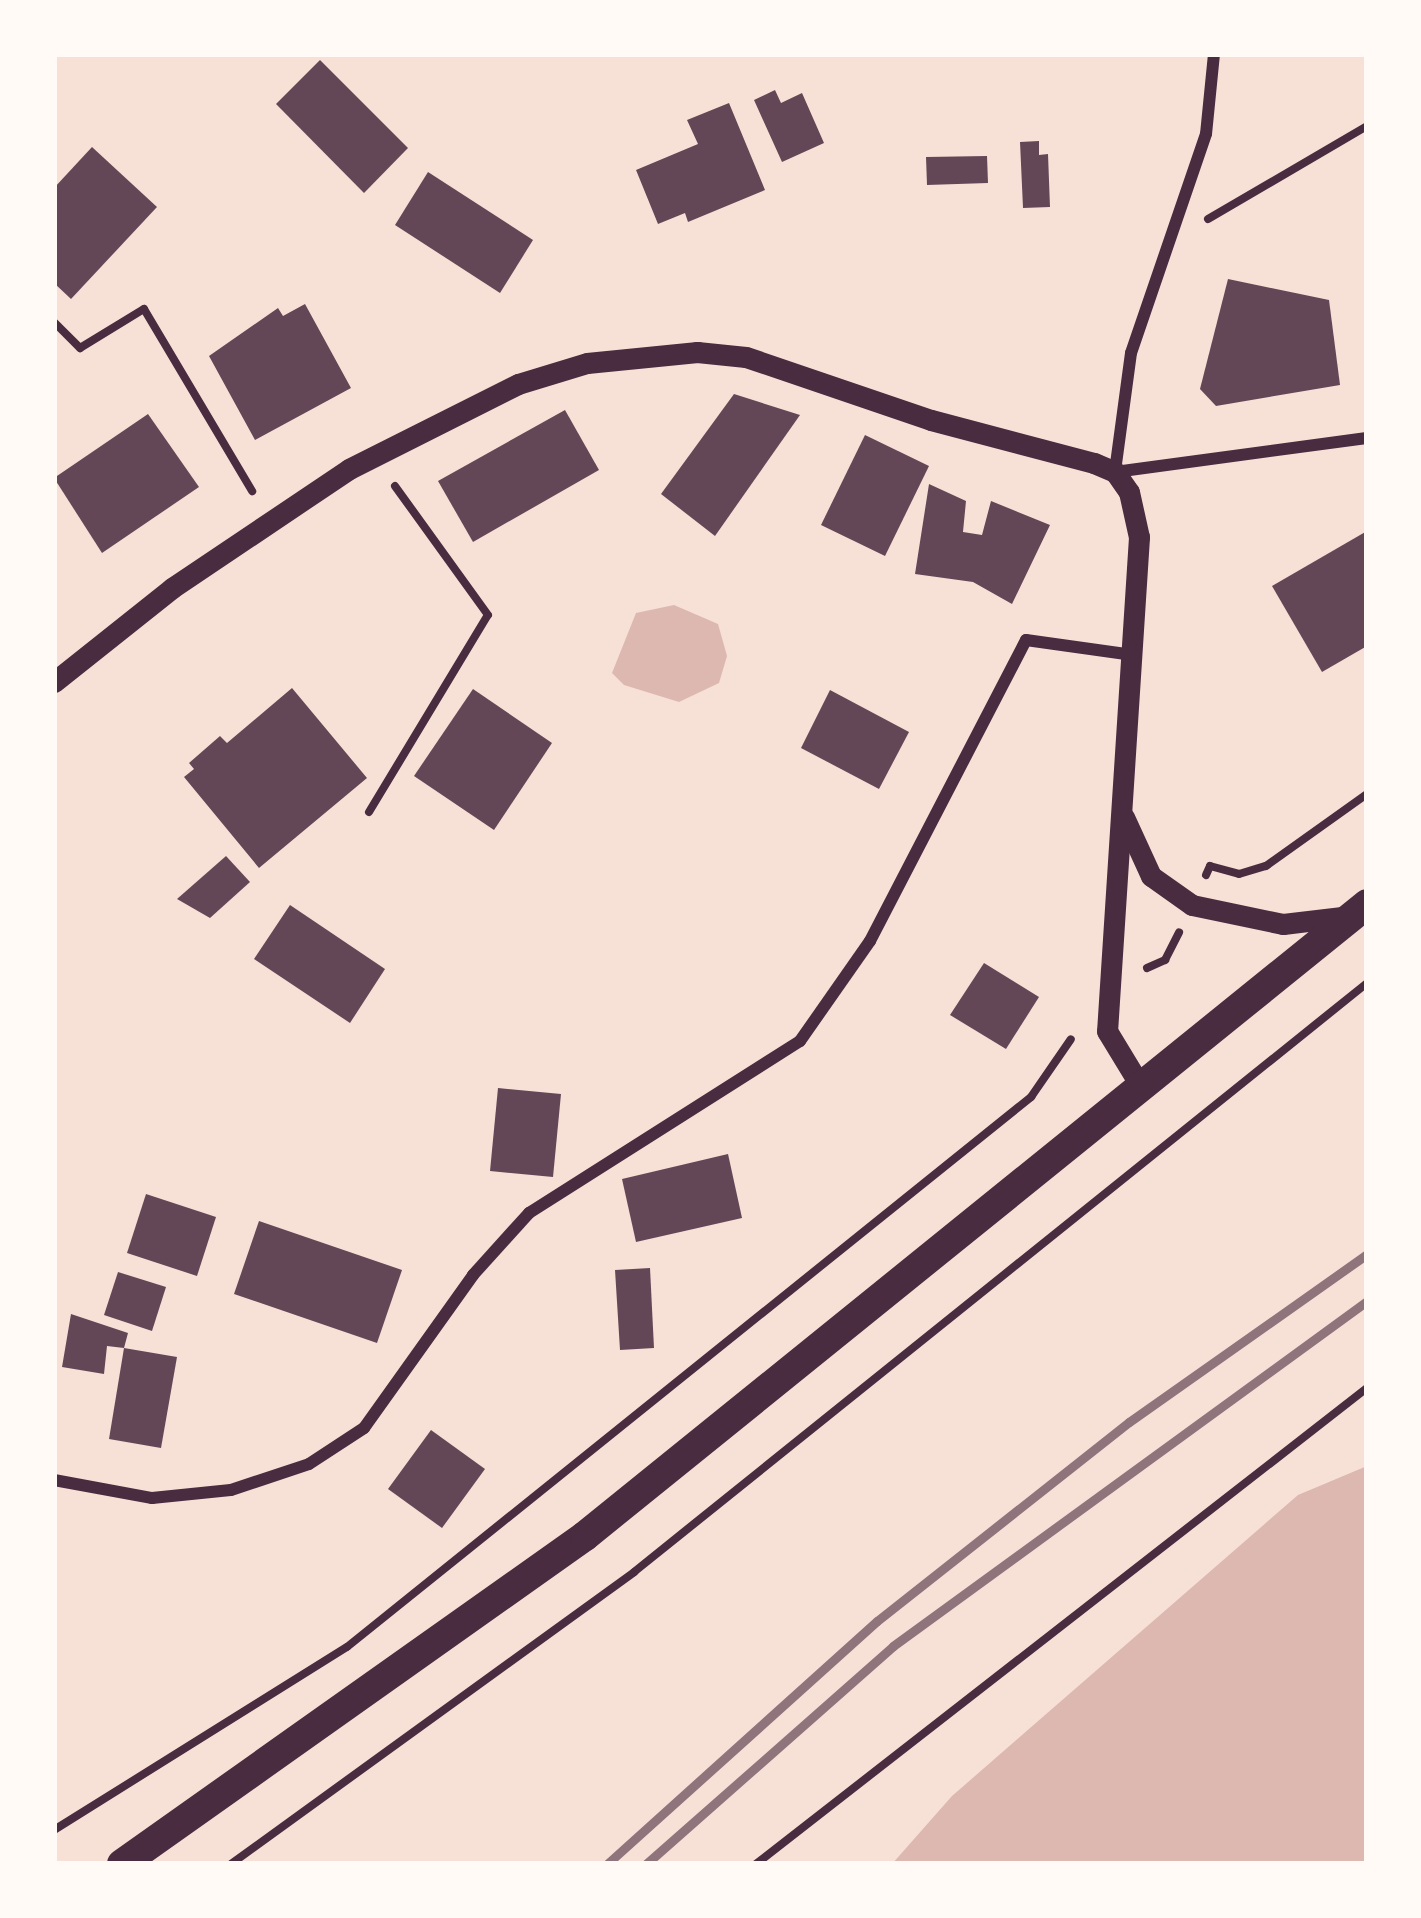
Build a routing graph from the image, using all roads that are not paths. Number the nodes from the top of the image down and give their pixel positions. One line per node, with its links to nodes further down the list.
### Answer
1 (1214, 54): 3 (street)
2 (1367, 438): 3 (street)
3 (1115, 472): 4 (street); 5 (street)
4 (1133, 655): 6 (street); 9 (street)
5 (54, 682)
6 (1122, 812): 7 (street); 8 (street)
7 (1358, 910): 8 (main road)
8 (1141, 1087): 10 (main road)
9 (54, 1480)
10 (122, 1864)

